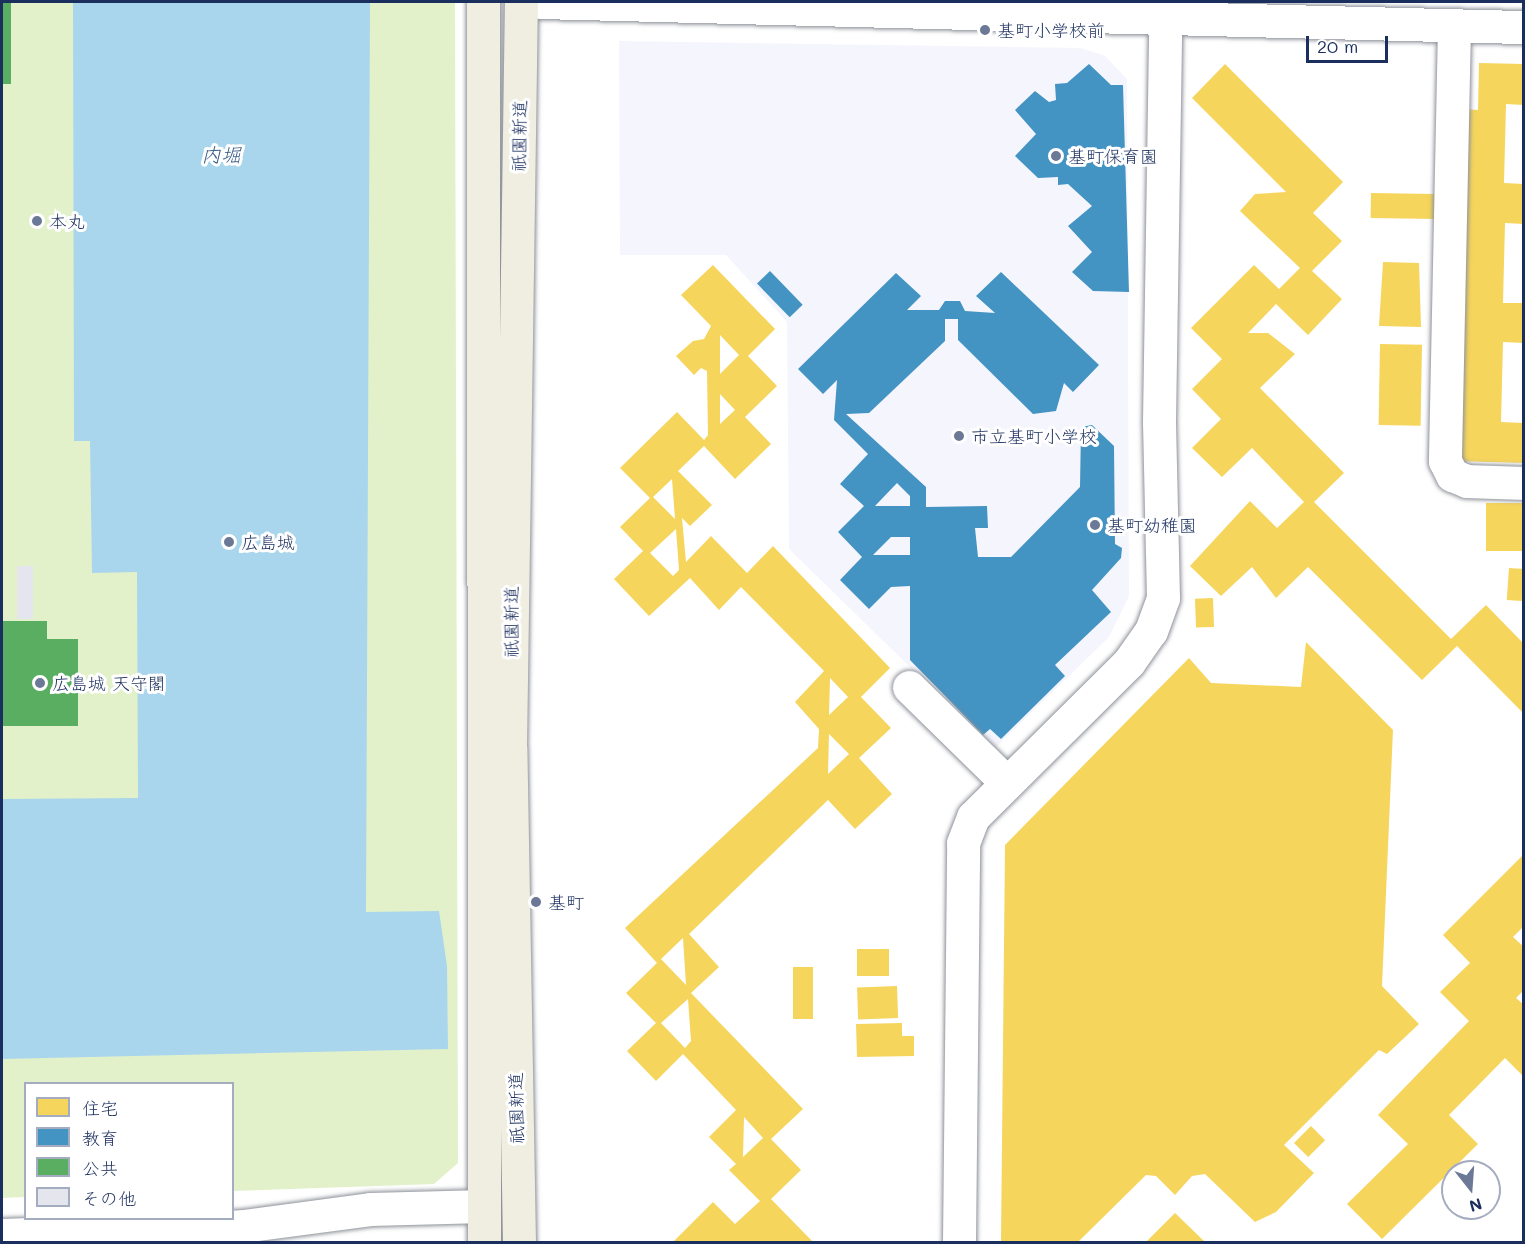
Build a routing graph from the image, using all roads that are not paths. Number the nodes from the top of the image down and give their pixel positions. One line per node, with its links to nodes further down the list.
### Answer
1 (483, 2): 10 (highway, 祇園新道)
2 (521, 2): 15 (highway, 祇園新道)
3 (540, 2): 4 (street)
4 (1165, 19): 5 (street); 9 (street)
5 (1454, 26): 6 (street); 7 (street)
6 (1524, 27)
7 (1524, 483)
8 (909, 687): 9 (street)
9 (1007, 783): 16 (street)
10 (484, 1206): 11 (street); 14 (highway, 祇園新道)
11 (243, 1226): 12 (street); 13 (street)
12 (2, 1235)
13 (302, 1242)
14 (484, 1242)
15 (519, 1242)
16 (959, 1242)

